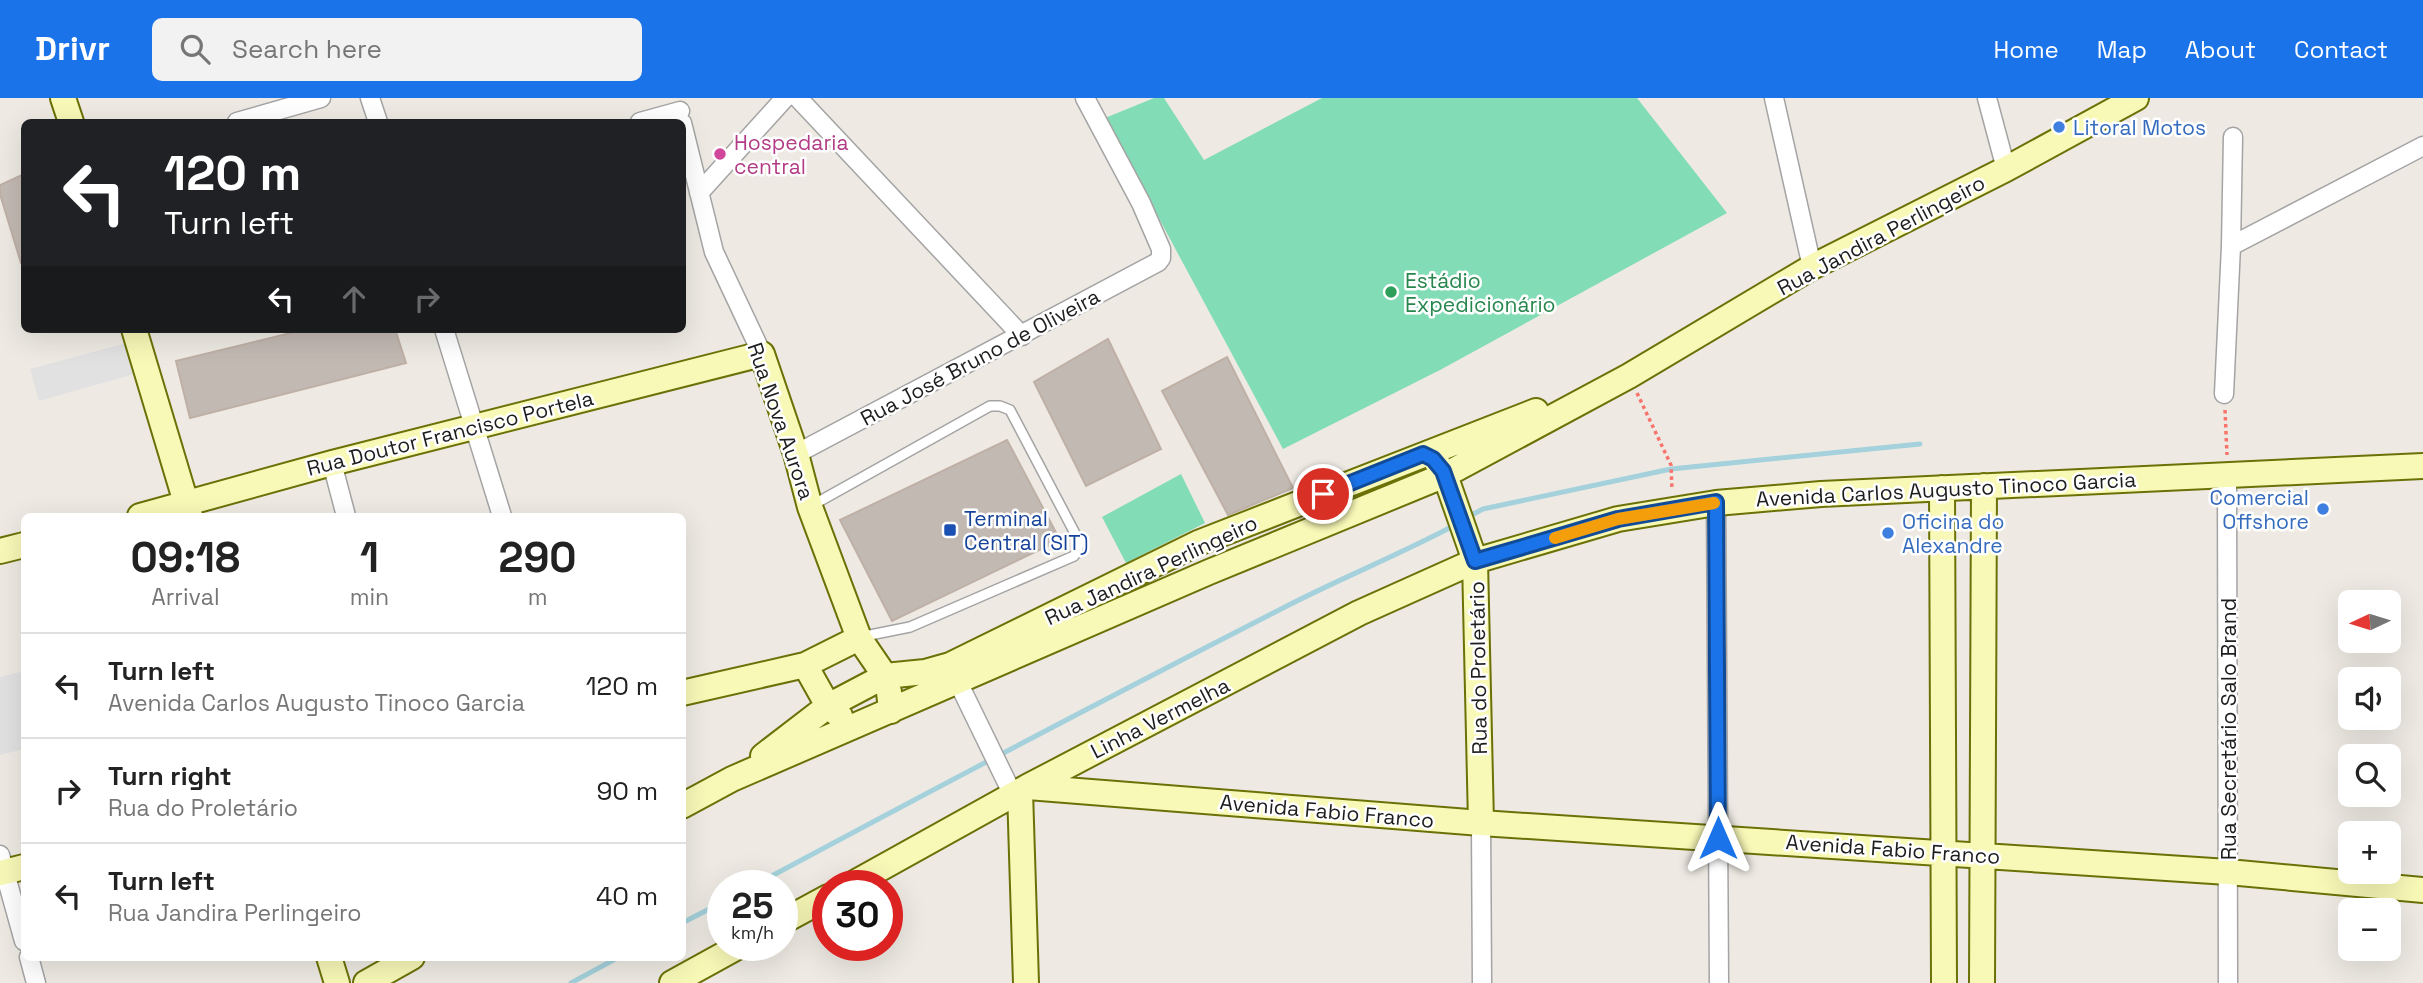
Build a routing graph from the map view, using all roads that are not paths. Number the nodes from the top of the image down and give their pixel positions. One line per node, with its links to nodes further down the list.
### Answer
1 (63, 98): 11 (main road)
2 (321, 98): 12 (street)
3 (370, 98): 13 (street)
4 (785, 98): 19 (street)
5 (798, 98): 24 (street)
6 (1774, 98): 21 (street)
7 (1987, 98): 18 (street)
8 (2136, 98): 18 (main road, Rua Jandira Perlingeiro)
9 (1092, 100): 24 (street, Rua José Bruno de Oliveira)
10 (680, 114): 14 (street)
11 (70, 119)
12 (248, 119)
13 (377, 119)
14 (655, 119)
15 (2233, 137): 20 (street)
16 (686, 139): 19 (street, Rua Nova Aurora)
17 (2423, 146): 20 (street)
18 (2006, 169): 21 (main road, Rua Jandira Perlingeiro)
19 (699, 193): 25 (street, Rua Nova Aurora)
20 (2231, 246): 27 (street)
21 (1812, 267): 26 (main road, Rua Jandira Perlingeiro)
22 (135, 333): 39 (main road)
23 (445, 333): 28 (street)
24 (1022, 336): 29 (street, Rua José Bruno de Oliveira)
25 (762, 354): 28 (main road, Rua Doutor Francisco Portela); 29 (main road, Rua Nova Aurora)
26 (1629, 376): 30 (main road, Rua Jandira Perlingeiro); 34 (main road, Rua Jandira Perlingeiro)
27 (2224, 394)
28 (475, 426): 31 (main road, Rua Doutor Francisco Portela); 42 (street)
29 (796, 454): 38 (main road, Rua Nova Aurora)
30 (1423, 454): 34 (main road); 43 (main road, Rua Jandira Perlingeiro)
31 (332, 463): 39 (main road, Rua Doutor Francisco Portela); 41 (street)
32 (2423, 466): 33 (main road, Avenida Carlos Augusto Tinoco Garcia)
33 (2227, 474): 35 (main road, Avenida Carlos Augusto Tinoco Garcia); 67 (street, Rua Secretário Salo Brand)
34 (1445, 475): 46 (main road, Rua do Proletário); 47 (main road, Rua Jandira Perlingeiro)
35 (1984, 486): 36 (main road, Avenida Carlos Augusto Tinoco Garcia); 64 (main road)
36 (1942, 488): 37 (main road, Avenida Carlos Augusto Tinoco Garcia); 63 (main road)
37 (1716, 502): 46 (main road, Avenida Carlos Augusto Tinoco Garcia); 62 (street)
38 (810, 507): 48 (main road, Rua Nova Aurora); 48 (lane)
39 (188, 510): 40 (main road, Rua Doutor Francisco Portela)
40 (164, 513)
41 (345, 513)
42 (501, 513)
43 (1198, 543): 47 (main road); 50 (main road, Rua Jandira Perlingeiro)
44 (21, 546): 45 (main road)
45 (0, 551)
46 (1474, 557): 56 (main road, Linha Vermelha); 61 (main road, Rua do Proletário)
47 (1209, 572): 51 (main road, Rua Jandira Perlingeiro)
48 (859, 638): 49 (main road); 50 (main road, Rua Nova Aurora)
49 (805, 666): 52 (main road); 53 (main road)
50 (885, 676): 53 (main road, Rua Jandira Perlingeiro); 54 (main road)
51 (958, 682): 54 (main road, Rua Jandira Perlingeiro); 58 (street)
52 (686, 692)
53 (828, 706): 55 (main road); 57 (main road, Rua Jandira Perlingeiro)
54 (891, 711): 55 (main road, Rua Jandira Perlingeiro)
55 (852, 728): 57 (main road, Rua Jandira Perlingeiro)
56 (1094, 753): 58 (main road, Linha Vermelha); 59 (main road)
57 (732, 779): 60 (main road, Rua Jandira Perlingeiro)
58 (1020, 791): 59 (main road, Avenida Fabio Franco); 66 (main road, Linha Vermelha); 78 (main road)
59 (1091, 792): 61 (main road, Avenida Fabio Franco)
60 (686, 804)
61 (1481, 823): 62 (main road, Avenida Fabio Franco); 79 (street)
62 (1718, 838): 63 (main road, Avenida Fabio Franco); 80 (street)
63 (1943, 852): 64 (main road, Avenida Fabio Franco); 81 (main road)
64 (1983, 855): 67 (main road, Avenida Fabio Franco); 82 (main road)
65 (7, 867): 69 (street)
66 (878, 870)
67 (2228, 872): 68 (main road, Avenida Fabio Franco); 83 (street, Rua Secretário Salo Brand)
68 (2423, 890)
69 (21, 928)
70 (30, 961): 74 (street)
71 (329, 961): 75 (main road)
72 (405, 961): 76 (main road)
73 (712, 961): 77 (main road)
74 (36, 983)
75 (337, 983)
76 (366, 983)
77 (672, 983)
78 (1026, 983)
79 (1482, 983)
80 (1718, 983)
81 (1944, 983)
82 (1982, 983)
83 (2228, 983)

